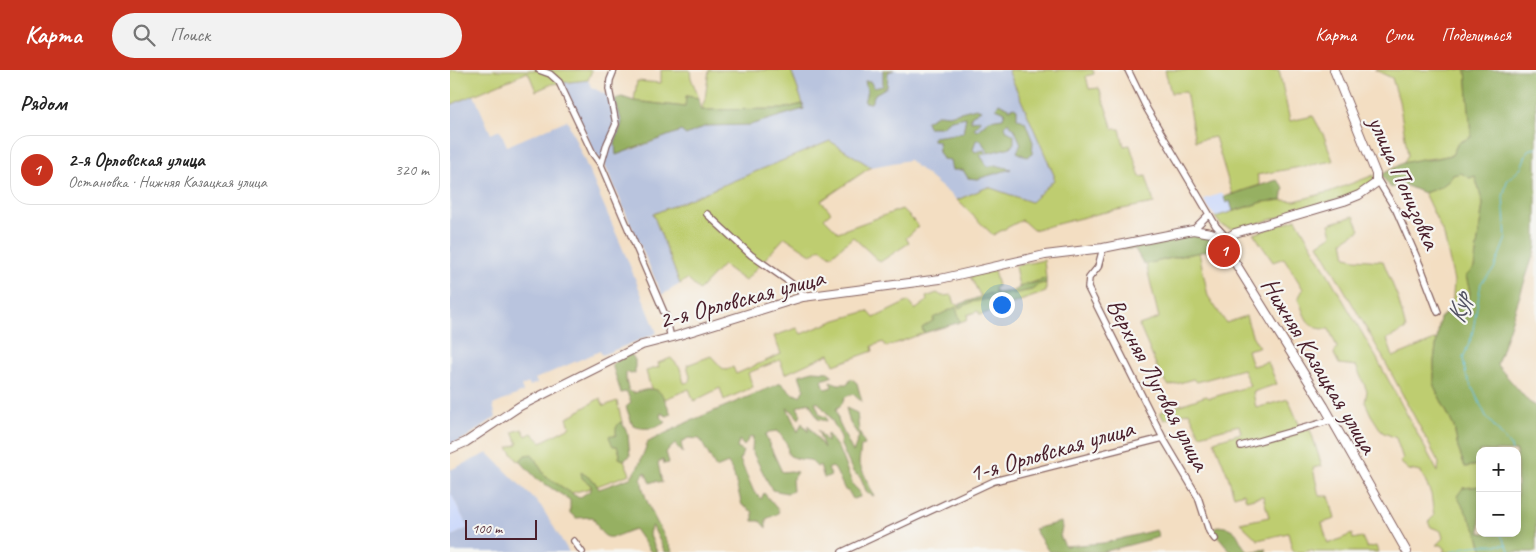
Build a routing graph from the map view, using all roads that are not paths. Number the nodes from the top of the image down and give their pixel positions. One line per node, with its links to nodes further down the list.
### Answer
1 (539, 70): 5 (street)
2 (614, 70): 5 (street)
3 (1128, 70): 8 (street, Нижняя Казацкая улица)
4 (1334, 70): 6 (street, улица Понизовка)
5 (601, 164): 14 (street)
6 (1377, 179): 10 (street); 13 (street, улица Понизовка)
7 (707, 214): 12 (street)
8 (1208, 214): 9 (street); 10 (street, Нижняя Казацкая улица)
9 (1193, 230): 10 (street, 2-я Орловская улица); 11 (street, 2-я Орловская улица)
10 (1227, 238): 15 (street, Нижняя Казацкая улица)
11 (1103, 248): 12 (street, 2-я Орловская улица); 16 (street, Верхняя Луговая улица)
12 (803, 297): 14 (street, 2-я Орловская улица)
13 (1438, 312)
14 (671, 338): 18 (street, 2-я Орловская улица)
15 (1332, 420): 17 (street); 23 (street, Нижняя Казацкая улица)
16 (1163, 438): 19 (street, Верхняя Луговая улица); 22 (street, 1-я Орловская улица)
17 (1241, 446)
18 (450, 449)
19 (1215, 539)
20 (574, 541): 21 (street)
21 (582, 552)
22 (842, 552)
23 (1407, 552)

